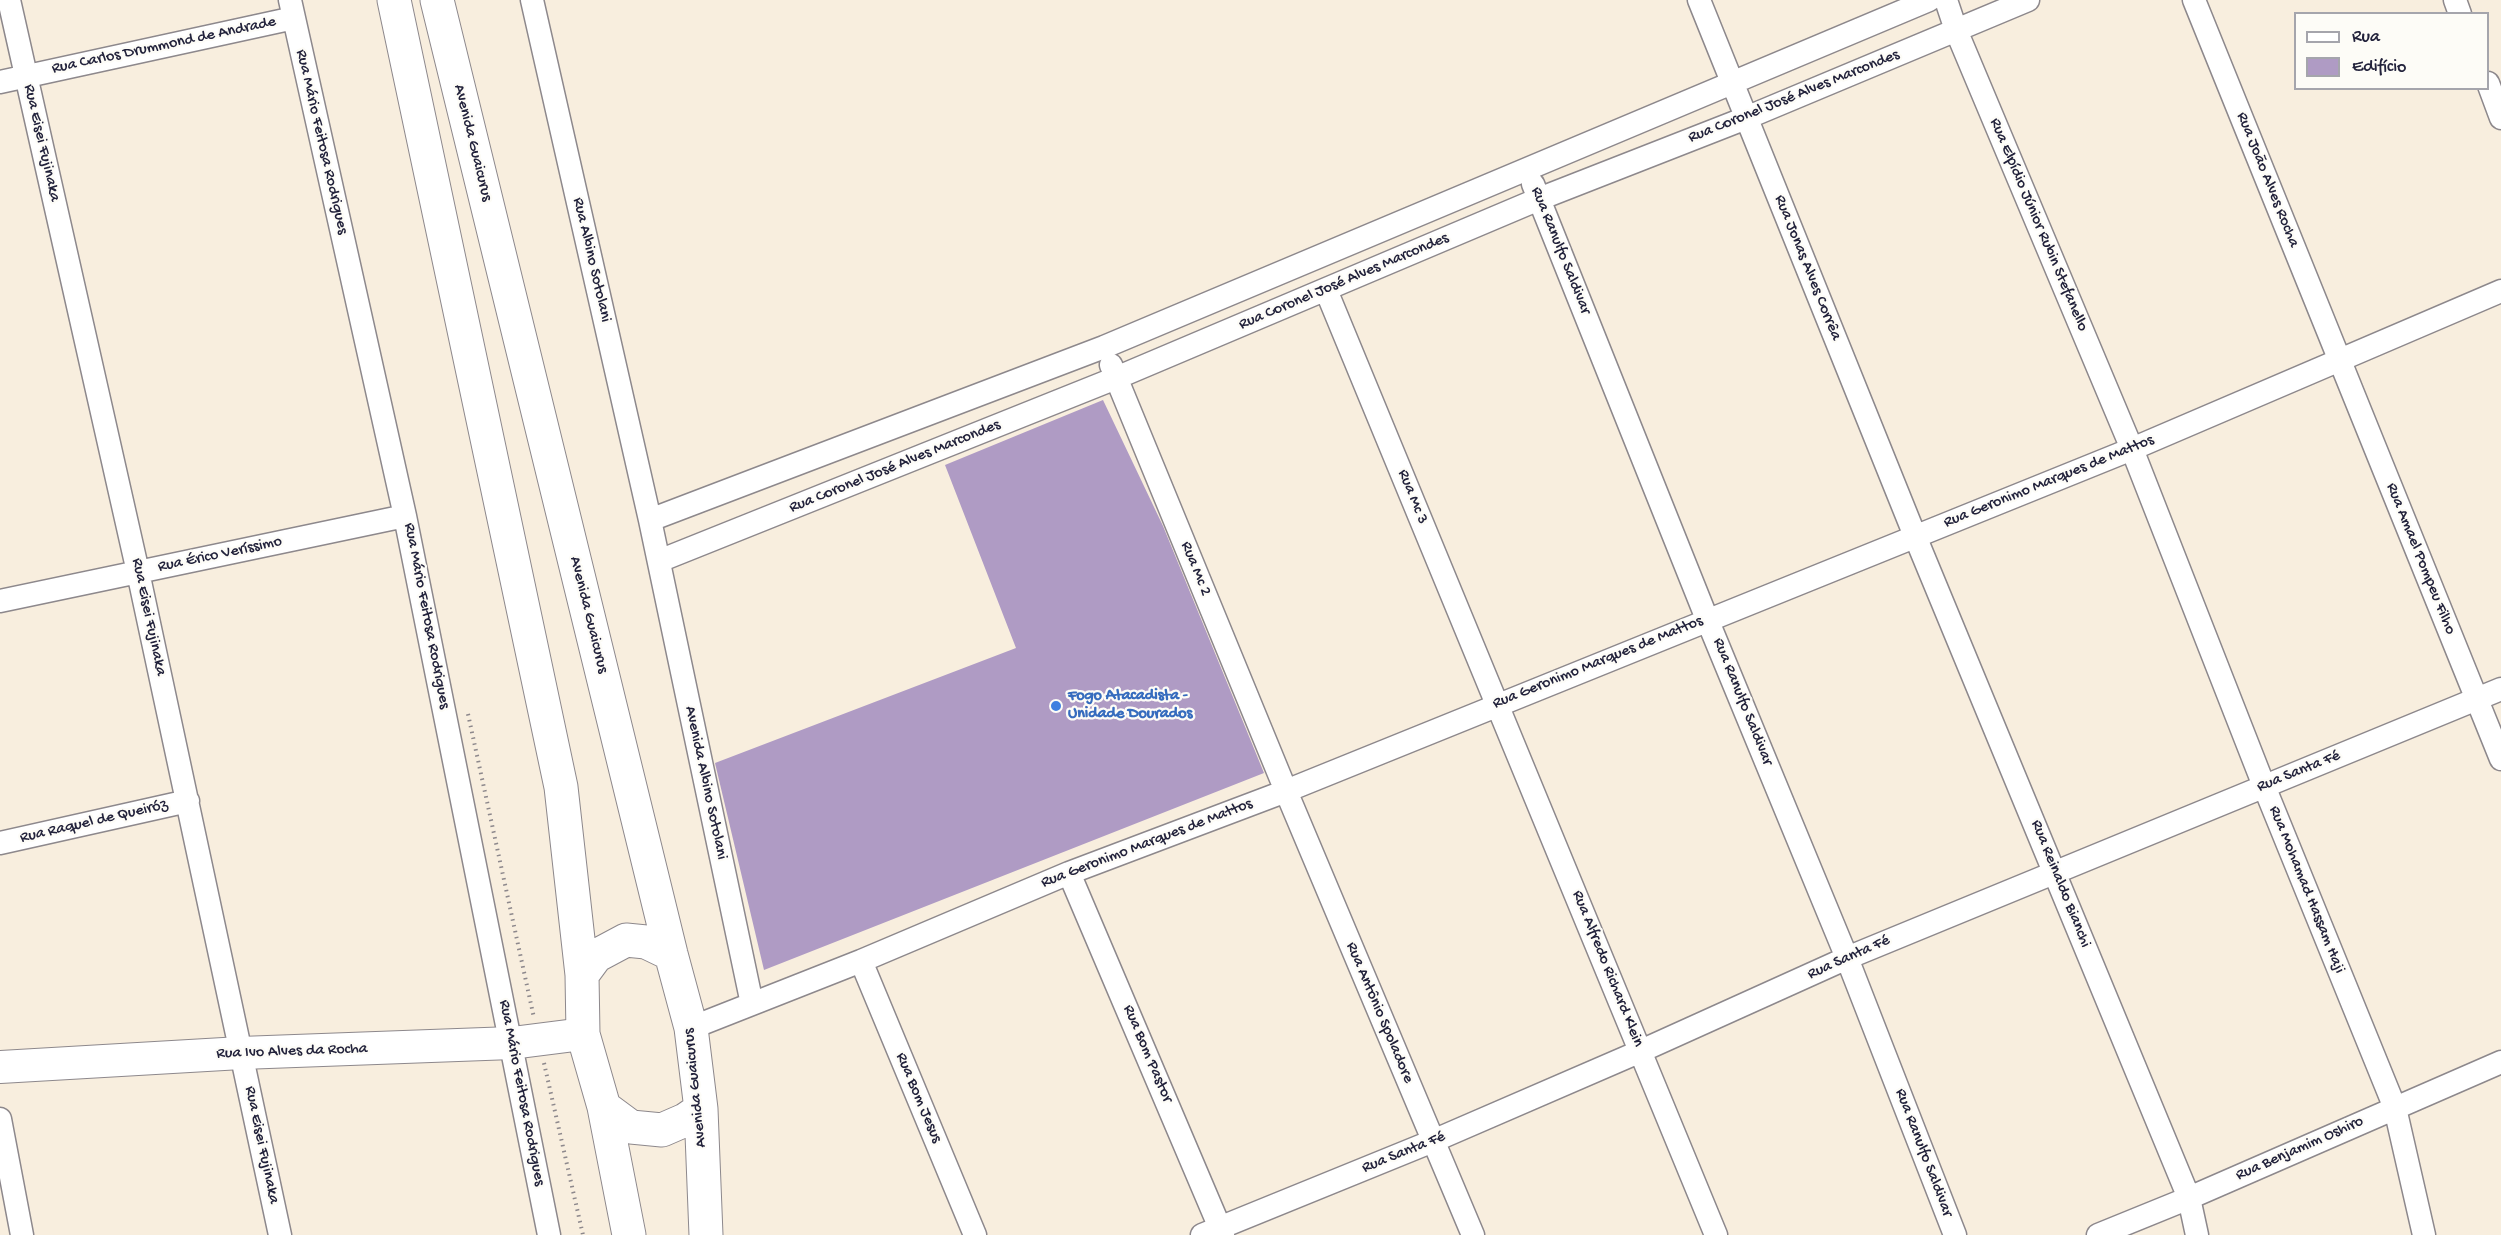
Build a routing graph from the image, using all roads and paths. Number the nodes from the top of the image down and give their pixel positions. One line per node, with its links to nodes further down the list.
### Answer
1 (9, 0): 12 (street, Rua Eisei Fujinaka)
2 (394, 0): 46 (main road)
3 (437, 0): 43 (main road, Avenida Guaicurus)
4 (532, 0): 27 (street, Rua Albino Sotolani)
5 (1699, 0): 14 (street, Rua Jonas Alves Corrêa)
6 (1929, 0): 14 (street, Rua Coronel José Alves Marcondes)
7 (1946, 0): 11 (street, Rua Elpídio Júnior Rubin Stefanello)
8 (2028, 0): 11 (street, Rua Coronel José Alves Marcondes)
9 (2194, 0): 23 (street, Rua João Alves Rocha)
10 (292, 9): 12 (street, Rua Carlos Drummond de Andrade); 26 (street, Rua Mário Feitosa Rodrigues)
11 (1956, 30): 16 (street, Rua Coronel José Alves Marcondes); 25 (street, Rua Elpídio Júnior Rubin Stefanello)
12 (26, 76): 13 (street, Rua Carlos Drummond de Andrade); 30 (street, Rua Eisei Fujinaka)
13 (0, 82)
14 (1732, 83): 16 (street, Rua Jonas Alves Corrêa); 18 (street, Rua Coronel José Alves Marcondes)
15 (2489, 89): 17 (street)
16 (1746, 118): 19 (street, Rua Coronel José Alves Marcondes); 28 (street, Rua Jonas Alves Corrêa)
17 (2501, 118)
18 (1528, 169): 19 (street, Rua Ranulfo Saldivar); 22 (street, Rua Coronel José Alves Marcondes)
19 (1539, 199): 20 (street, Rua Coronel José Alves Marcondes); 32 (street, Rua Ranulfo Saldivar)
20 (1326, 290): 24 (street, Rua Coronel José Alves Marcondes); 35 (street, Rua Mc 3)
21 (2501, 291): 23 (street, Rua Geronimo Marques de Mattos)
22 (1104, 347): 24 (street, Rua Mc 2); 27 (street, Rua Coronel José Alves Marcondes)
23 (2339, 360): 25 (street, Rua Geronimo Marques de Mattos); 34 (street, Rua Amael Pompeu Filho)
24 (1116, 378): 29 (street, Rua Coronel José Alves Marcondes); 38 (street, Rua Mc 2)
25 (2132, 448): 28 (street, Rua Geronimo Marques de Mattos); 37 (street, Rua Mohamad Hassam Haji)
26 (405, 516): 30 (street, Rua Érico Veríssimo); 50 (street, Rua Mário Feitosa Rodrigues)
27 (650, 520): 29 (street, Rua Albino Sotolani)
28 (1915, 536): 32 (street, Rua Geronimo Marques de Mattos); 41 (street, Rua Reinaldo Bianchi)
29 (659, 561): 47 (street, Avenida Albino Sotolani)
30 (138, 572): 31 (street, Rua Érico Veríssimo); 39 (street, Rua Eisei Fujinaka)
31 (0, 601)
32 (1707, 619): 35 (street, Rua Geronimo Marques de Mattos); 44 (street, Rua Ranulfo Saldivar)
33 (2501, 689): 34 (street, Rua Santa Fé)
34 (2476, 699): 36 (street, Rua Amael Pompeu Filho); 37 (street, Rua Santa Fé)
35 (1497, 704): 38 (street, Rua Geronimo Marques de Mattos); 51 (street, Rua Alfredo Richard Klein)
36 (2501, 759)
37 (2264, 786): 41 (street, Rua Santa Fé); 56 (street, Rua Mohamad Hassam Haji)
38 (1286, 791): 42 (street, Rua Geronimo Marques de Mattos); 59 (street, Rua Antônio Spoladore)
39 (188, 801): 40 (street, Rua Raquel de Queiróz); 52 (street, Rua Eisei Fujinaka)
40 (0, 843)
41 (2055, 871): 44 (street, Rua Santa Fé); 60 (street, Rua Reinaldo Bianchi)
42 (1069, 873): 45 (street, Rua Geronimo Marques de Mattos); 61 (street, Rua Bom Pastor)
43 (671, 954): 46 (main road); 48 (main road, Avenida Guaicurus)
44 (1847, 958): 51 (street, Rua Santa Fé); 70 (street, Rua Ranulfo Saldivar)
45 (861, 962): 47 (street, Rua Geronimo Marques de Mattos); 67 (street, Rua Bom Jesus)
46 (582, 975): 49 (main road)
47 (752, 1004): 48 (street, Rua Geronimo Marques de Mattos)
48 (692, 1028): 57 (main road, Avenida Guaicurus)
49 (583, 1034): 50 (street, Rua Ivo Alves da Rocha); 55 (main road)
50 (512, 1043): 52 (street, Rua Ivo Alves da Rocha); 64 (street, Rua Mário Feitosa Rodrigues)
51 (1641, 1052): 59 (street, Rua Santa Fé); 69 (street, Rua Alfredo Richard Klein)
52 (241, 1053): 54 (street, Rua Ivo Alves da Rocha); 63 (street, Rua Eisei Fujinaka)
53 (2501, 1062): 56 (street, Rua Benjamim Oshiro)
54 (0, 1067)
55 (604, 1107): 57 (main road); 65 (main road)
56 (2395, 1108): 60 (street, Rua Benjamim Oshiro); 73 (street, Rua Mohamad Hassam Haji)
57 (701, 1109): 66 (main road, Avenida Guaicurus)
58 (0, 1119): 62 (street)
59 (1433, 1141): 61 (street, Rua Santa Fé); 68 (street, Rua Antônio Spoladore)
60 (2189, 1198): 71 (street, Rua Benjamim Oshiro); 72 (street, Rua Reinaldo Bianchi)
61 (1215, 1232)
62 (22, 1235)
63 (280, 1235)
64 (549, 1235)
65 (629, 1235)
66 (706, 1235)
67 (975, 1235)
68 (1473, 1235)
69 (1716, 1235)
70 (1955, 1235)
71 (2098, 1235)
72 (2197, 1235)
73 (2424, 1235)

